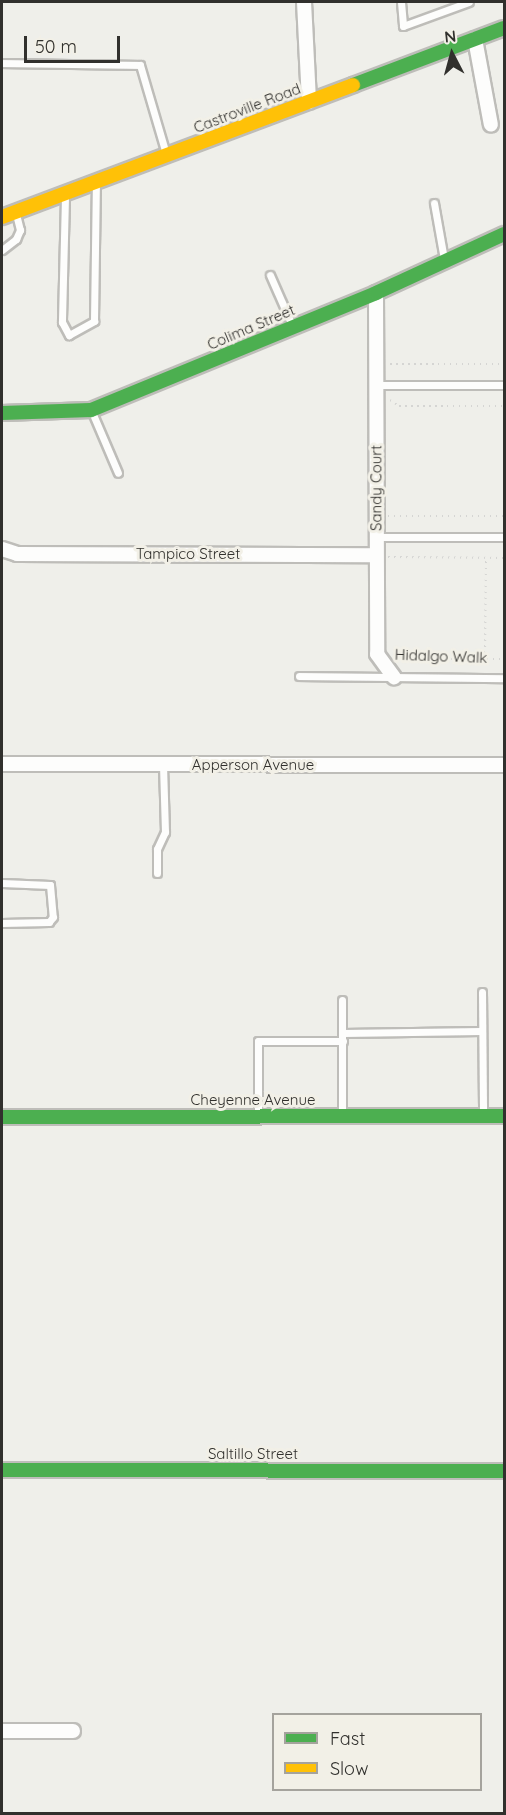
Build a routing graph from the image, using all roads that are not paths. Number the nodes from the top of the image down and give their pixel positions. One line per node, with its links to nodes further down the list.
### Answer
1 (304, 2): 9 (street)
2 (402, 2): 5 (lane)
3 (443, 2): 5 (lane)
4 (469, 2): 5 (lane)
5 (443, 11)
6 (504, 28): 7 (street, Castroville Road)
7 (476, 39): 9 (street, Castroville Road); 10 (street)
8 (2, 63): 11 (lane)
9 (309, 102): 11 (street, Castroville Road)
10 (491, 125)
11 (166, 156): 12 (street, Castroville Road)
12 (96, 182): 13 (street, Castroville Road); 13 (lane)
13 (65, 193): 15 (street, Castroville Road)
14 (434, 203): 19 (lane)
15 (16, 212): 16 (street, Castroville Road); 18 (lane)
16 (2, 217)
17 (504, 234): 19 (street, Colima Street)
18 (2, 250)
19 (444, 262): 21 (street, Colima Street)
20 (270, 275): 22 (lane)
21 (376, 293): 22 (street, Colima Street); 23 (street, Sandy Court)
22 (293, 328): 25 (street, Colima Street)
23 (376, 385): 24 (lane); 28 (street, Sandy Court)
24 (503, 385)
25 (91, 410): 26 (street, Colima Street); 27 (lane)
26 (2, 413)
27 (118, 473)
28 (376, 537): 29 (lane); 31 (street, Sandy Court)
29 (504, 537)
30 (2, 549): 31 (street, Tampico Street)
31 (376, 556): 33 (street, Sandy Court)
32 (299, 676): 33 (lane)
33 (394, 676): 34 (lane)
34 (504, 678)
35 (2, 764): 36 (street, Apperson Avenue)
36 (163, 764): 37 (street, Apperson Avenue); 38 (lane)
37 (504, 765)
38 (157, 873)
39 (2, 883): 40 (lane)
40 (2, 923)
41 (482, 992): 43 (lane)
42 (342, 1000): 44 (lane)
43 (482, 1031): 44 (lane); 47 (lane)
44 (343, 1037): 45 (lane); 46 (lane)
45 (258, 1116): 46 (street, Cheyenne Avenue); 49 (street, Cheyenne Avenue)
46 (342, 1116): 47 (street, Cheyenne Avenue)
47 (483, 1116): 48 (street, Cheyenne Avenue)
48 (504, 1116)
49 (2, 1117)
50 (2, 1470): 51 (street, Saltillo Street)
51 (504, 1471)
52 (2, 1731): 53 (street)
53 (73, 1731)

